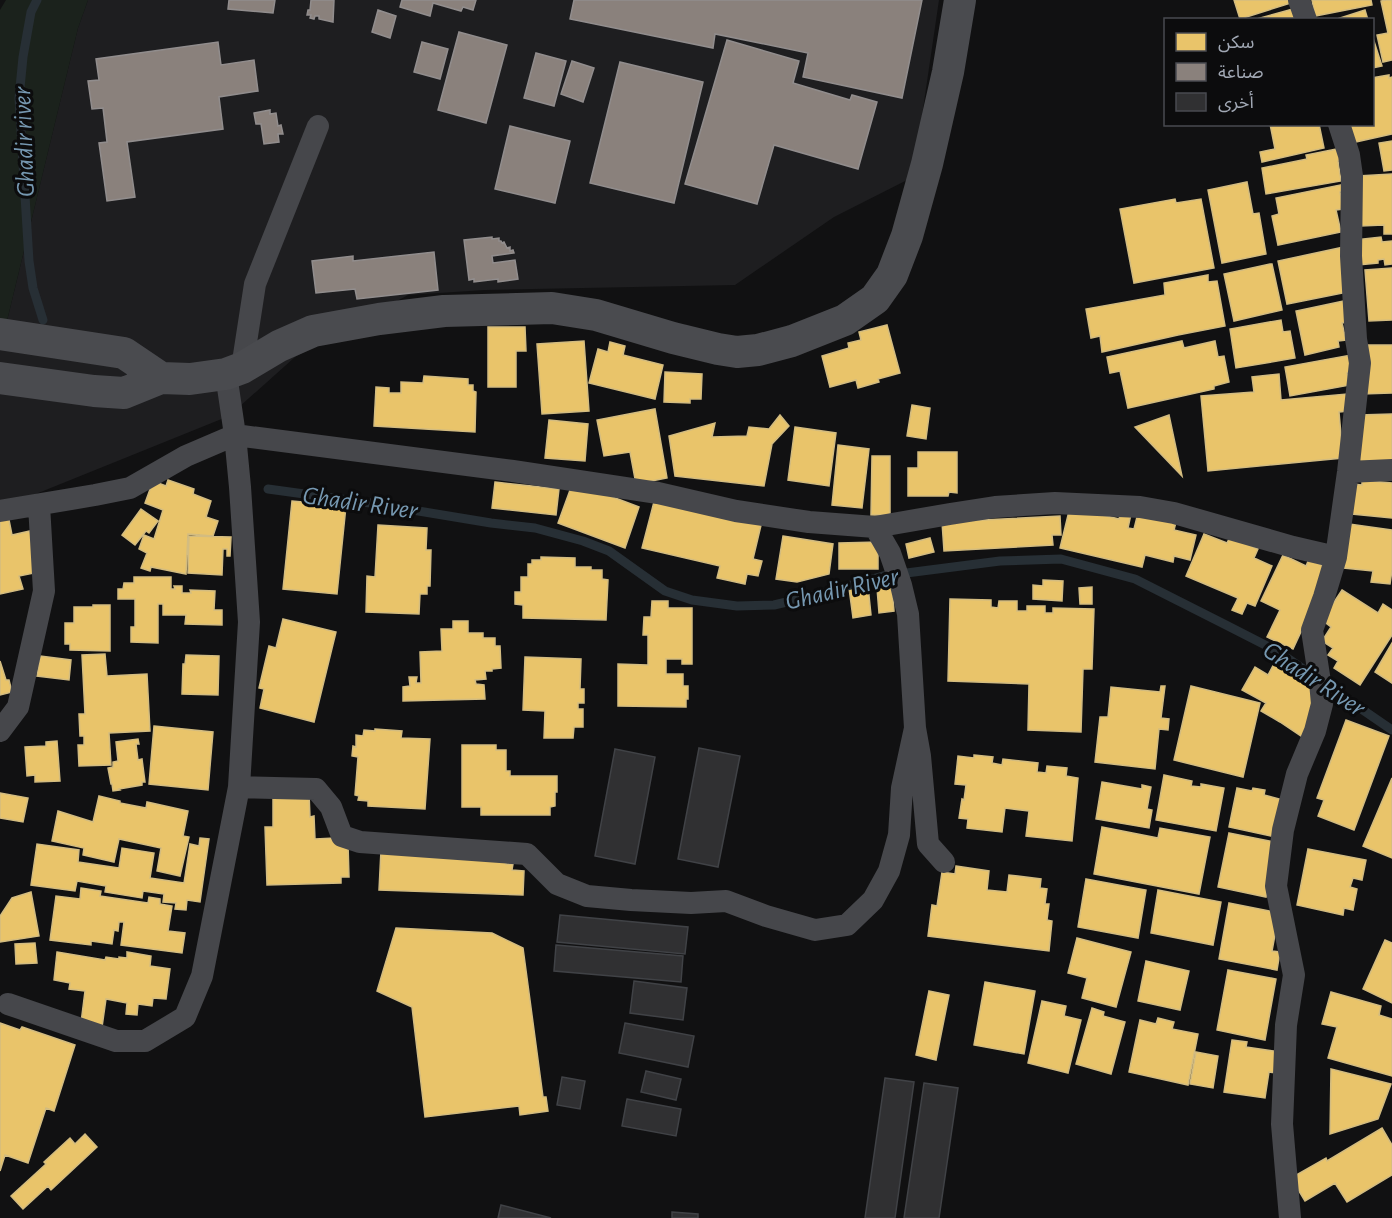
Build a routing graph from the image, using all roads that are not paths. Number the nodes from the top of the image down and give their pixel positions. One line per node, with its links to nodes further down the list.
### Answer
1 (960, 0): 7 (street)
2 (1299, 0): 3 (street)
3 (1305, 18)
4 (318, 126): 7 (street)
5 (1340, 126): 12 (street)
6 (0, 334): 9 (street)
7 (234, 371): 9 (street); 10 (street)
8 (0, 378): 9 (street)
9 (161, 378)
10 (235, 435): 13 (street); 15 (street); 19 (street)
11 (1392, 470): 12 (street)
12 (1348, 472): 16 (street)
13 (39, 505): 14 (street); 18 (street)
14 (0, 511)
15 (875, 527): 16 (street); 17 (street)
16 (1336, 557): 22 (street)
17 (915, 728): 19 (street); 20 (street)
18 (0, 731)
19 (239, 787): 21 (street)
20 (944, 862)
21 (8, 1004)
22 (1290, 1218)

